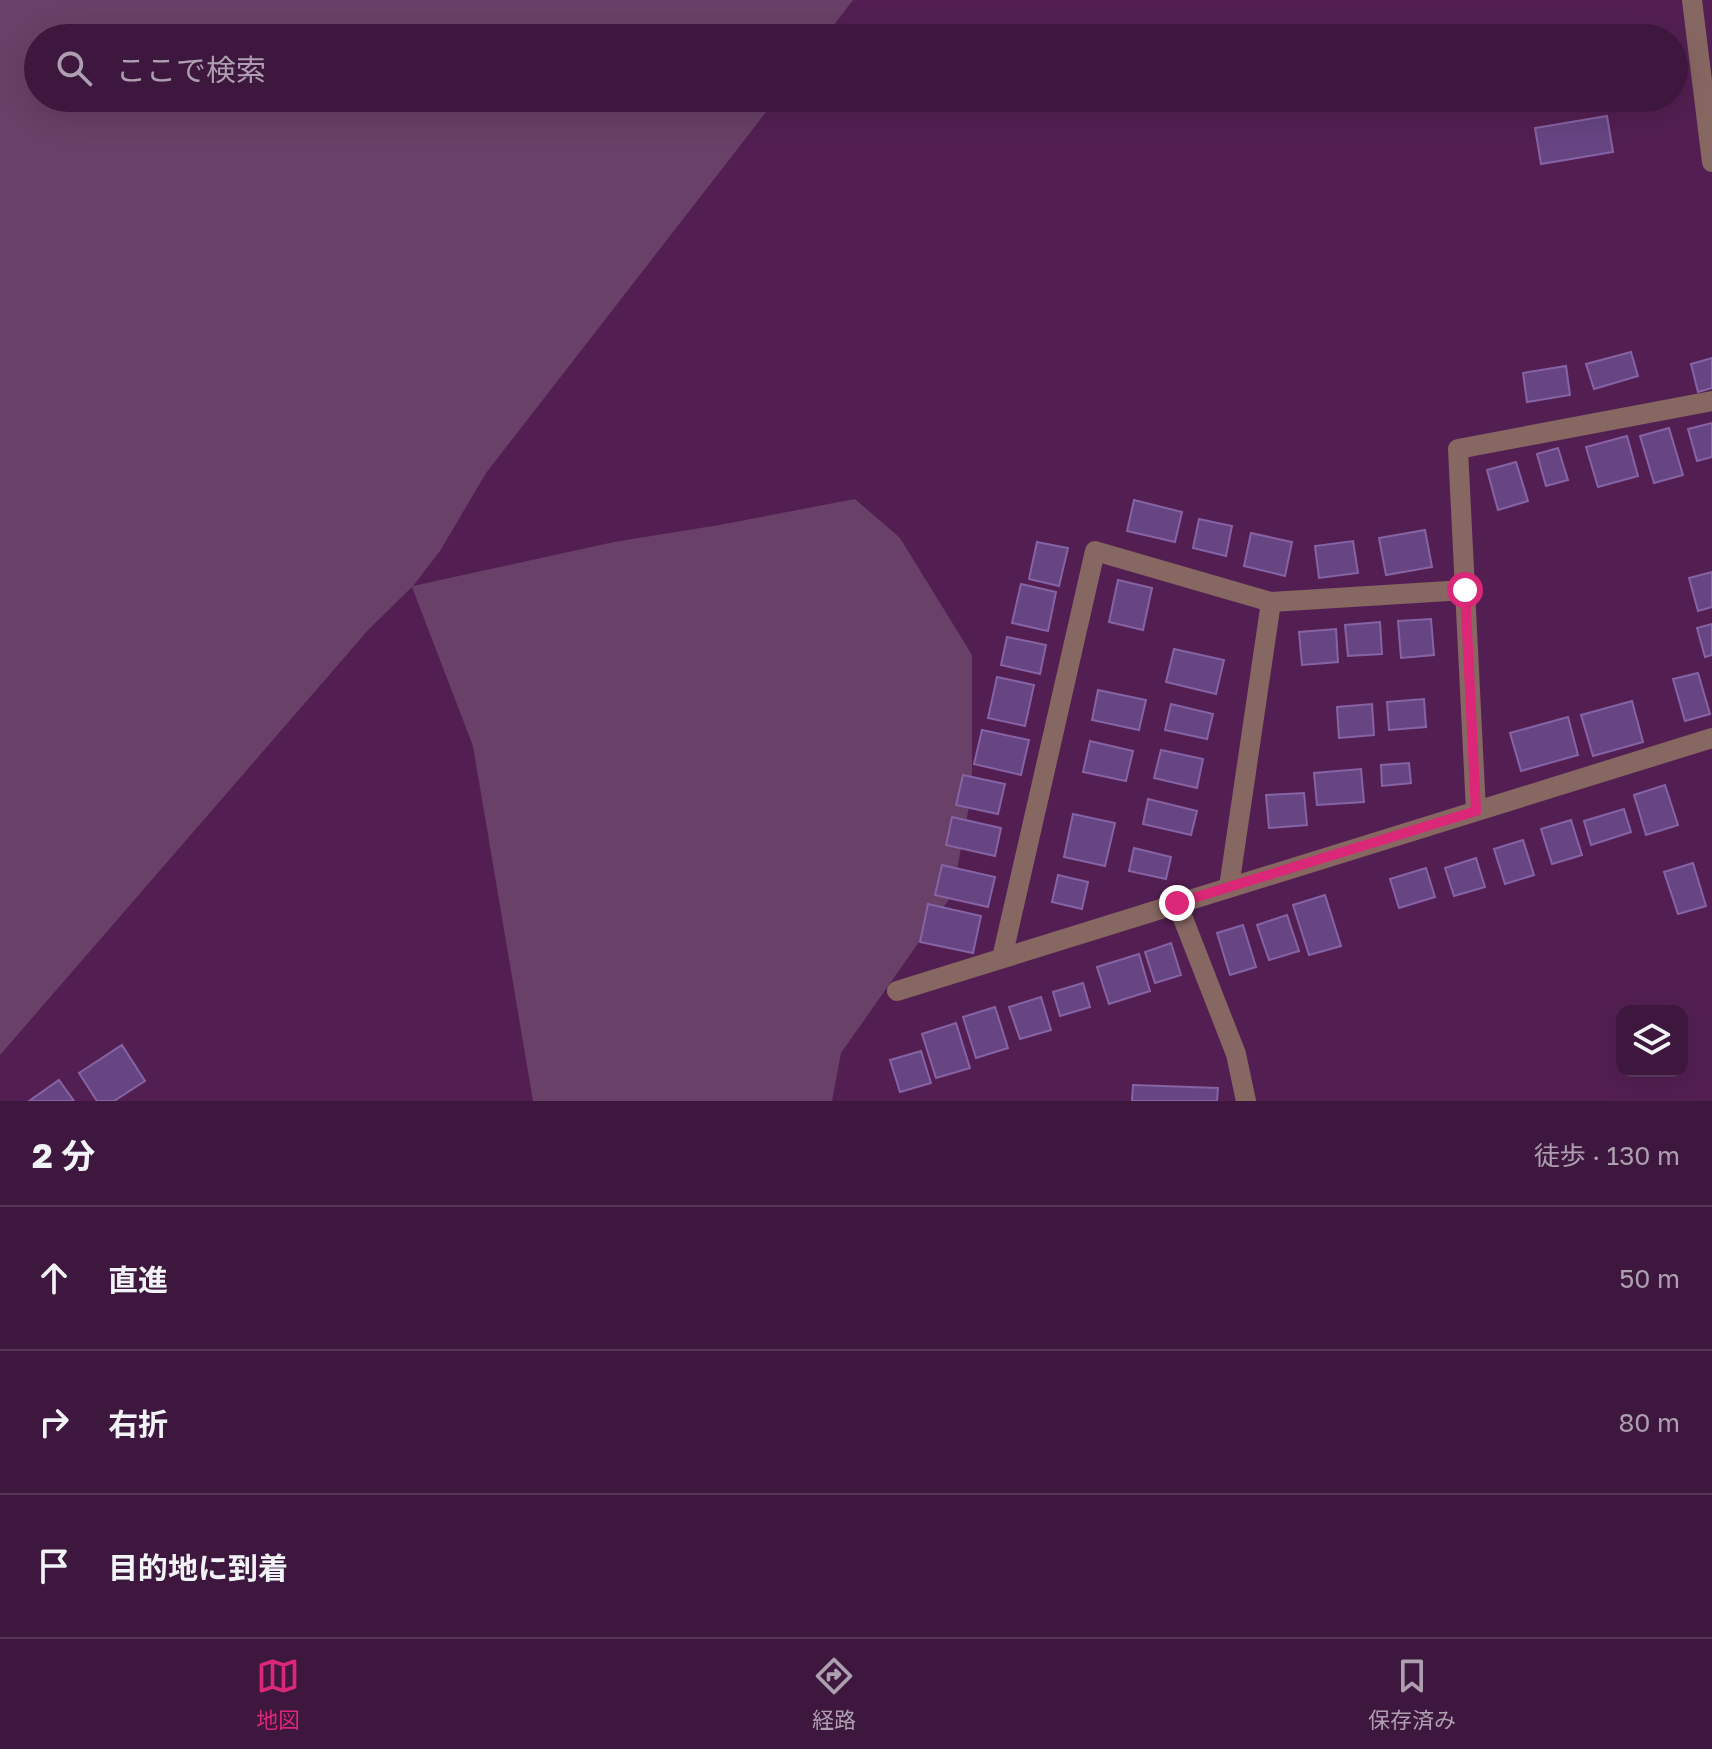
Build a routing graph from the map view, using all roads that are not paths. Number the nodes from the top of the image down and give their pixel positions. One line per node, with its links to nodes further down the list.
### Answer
1 (1692, 0): 2 (street)
2 (1712, 162)
3 (1712, 401): 4 (street)
4 (1465, 590): 5 (street); 7 (street)
5 (1271, 602): 8 (street); 10 (street)
6 (1712, 738): 7 (street)
7 (1476, 811): 8 (street)
8 (1229, 887): 9 (street)
9 (1177, 903): 10 (street); 12 (street)
10 (1002, 958): 11 (street)
11 (897, 991)
12 (1246, 1101)

